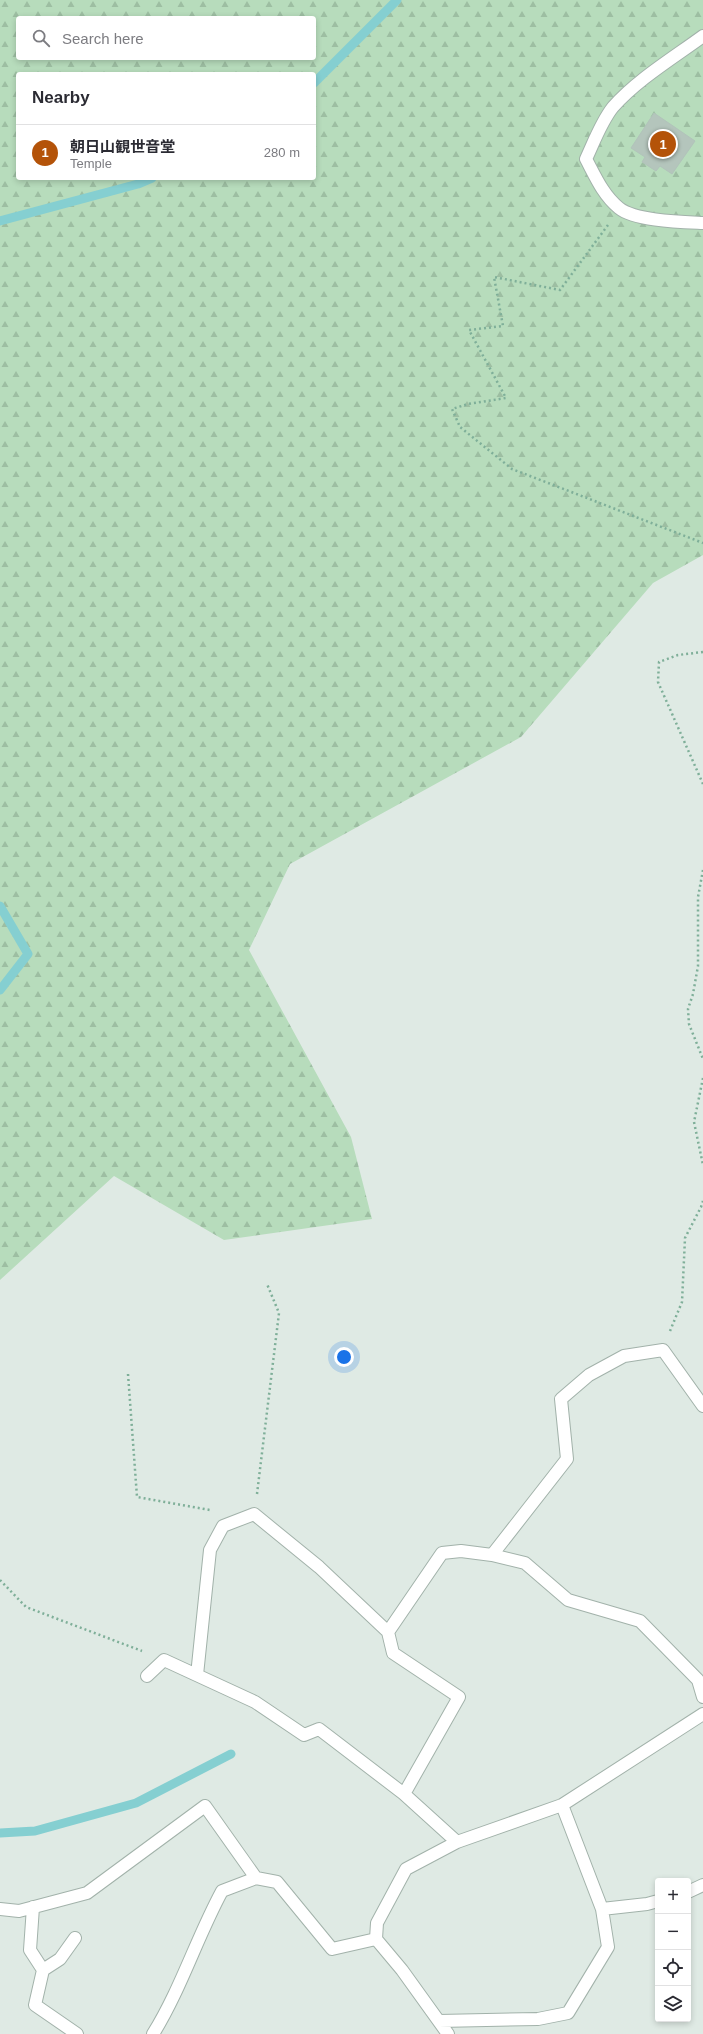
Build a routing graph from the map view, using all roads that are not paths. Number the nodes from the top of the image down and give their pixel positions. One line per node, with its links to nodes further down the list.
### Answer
1 (703, 36): 2 (street)
2 (703, 223)
3 (703, 1406): 4 (street)
4 (492, 1556): 5 (street); 8 (street)
5 (388, 1632): 6 (street); 10 (street)
6 (196, 1675): 7 (street); 10 (street)
7 (147, 1676)
8 (703, 1697)
9 (703, 1714): 11 (street)
10 (404, 1794): 12 (street)
11 (562, 1805): 12 (street); 19 (street)
12 (457, 1842): 21 (street)
13 (256, 1878): 17 (street); 21 (street); 25 (street)
14 (703, 1886): 15 (street)
15 (691, 1891)
16 (655, 1902): 19 (street)
17 (33, 1907): 18 (street); 22 (street)
18 (0, 1909)
19 (602, 1909): 23 (street)
20 (74, 1938): 22 (street)
21 (376, 1939): 23 (street)
22 (43, 1970): 24 (street)
23 (438, 2021): 26 (street)
24 (77, 2034)
25 (153, 2034)
26 (448, 2034)

